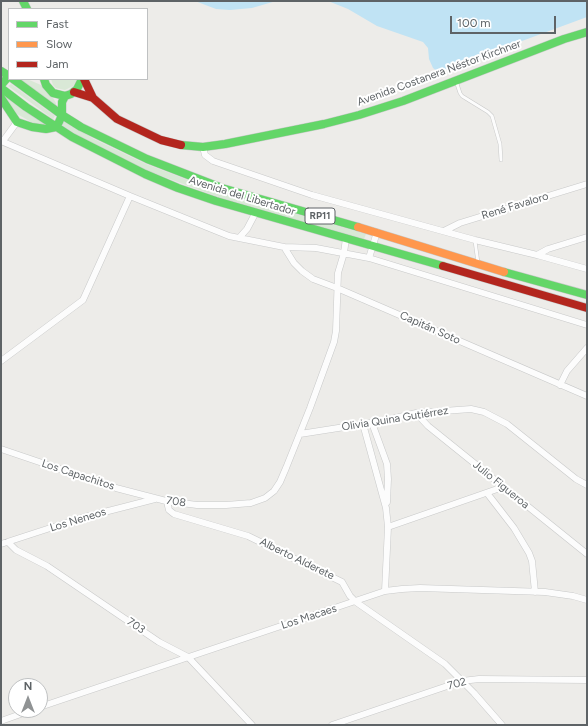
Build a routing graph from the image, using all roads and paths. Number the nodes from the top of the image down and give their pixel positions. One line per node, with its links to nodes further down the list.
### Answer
1 (587, 32): 7 (main road, Avenida Costanera Néstor Kirchner)
2 (8, 76): 8 (main road)
3 (14, 80): 14 (main road, Avenida del Libertador / RP11)
4 (44, 80): 11 (main road)
5 (82, 80): 10 (main road)
6 (84, 80): 13 (main road)
7 (456, 81): 18 (main road, Avenida Costanera Néstor Kirchner); 19 (lane)
8 (1, 85)
9 (1, 88): 16 (main road, Avenida del Libertador / RP11)
10 (74, 92): 11 (main road); 13 (main road, Avenida Costanera Néstor Kirchner)
11 (65, 96): 14 (main road)
12 (1, 98): 15 (main road)
13 (93, 98): 18 (main road, Avenida Costanera Néstor Kirchner)
14 (62, 115): 16 (main road); 24 (main road, Avenida del Libertador / RP11)
15 (17, 122): 16 (main road); 17 (street)
16 (56, 127): 22 (main road, Avenida del Libertador / RP11)
17 (2, 141): 21 (street)
18 (203, 147): 23 (street, Avenida del Libertador)
19 (501, 160)
20 (587, 184): 23 (street, René Favaloro)
21 (130, 196): 26 (street); 41 (street)
22 (256, 212): 26 (street); 27 (main road, Avenida del Libertador / RP11)
23 (444, 231): 28 (street, Avenida del Libertador)
24 (377, 232): 29 (street); 34 (main road, Avenida del Libertador / RP11)
25 (587, 237): 32 (street)
26 (239, 238): 30 (street)
27 (346, 238): 29 (main road, Avenida del Libertador / RP11); 31 (street, 708)
28 (475, 240): 32 (street, Avenida del Libertador); 34 (lane)
29 (373, 246): 33 (street); 38 (main road, Avenida del Libertador / RP11)
30 (284, 247): 31 (street); 36 (street, Capitán Soto)
31 (344, 253): 33 (street); 36 (street, 708)
32 (537, 255): 35 (street, Avenida del Libertador)
33 (369, 258): 39 (street)
34 (478, 265): 37 (main road, Avenida del Libertador / RP11)
35 (587, 269)
36 (337, 288): 42 (street, Capitán Soto); 47 (street, 708)
37 (587, 295)
38 (587, 308)
39 (587, 325)
40 (587, 348): 42 (street)
41 (1, 361)
42 (560, 385): 43 (street, Capitán Soto)
43 (587, 396)
44 (416, 414): 45 (street, Olivia Quina Gutiérrez); 49 (street, Olivia Quina Gutiérrez); 50 (street, Julio Figueroa)
45 (372, 423): 46 (street, Olivia Quina Gutiérrez); 54 (street)
46 (363, 424): 47 (street, Olivia Quina Gutiérrez); 54 (street)
47 (300, 434): 53 (street, 708)
48 (1, 449): 52 (street, Los Capachitos)
49 (587, 485)
50 (503, 487): 51 (street); 58 (street, Julio Figueroa)
51 (487, 493): 55 (street); 60 (street)
52 (156, 498): 53 (street, 708); 56 (street, Los Neneos)
53 (168, 501): 62 (street, Alberto Alderete)
54 (386, 508): 55 (street)
55 (388, 527): 59 (street)
56 (8, 542): 57 (street, Los Neneos); 63 (street, 703)
57 (1, 544)
58 (587, 554)
59 (385, 591): 60 (street, Los Macaes); 62 (street, Los Macaes)
60 (535, 592): 61 (street, Los Macaes)
61 (587, 600)
62 (356, 602): 63 (street, Los Macaes); 65 (street, Alberto Alderete)
63 (188, 657): 66 (street, Los Macaes); 67 (street, 703)
64 (587, 680): 65 (street, 702)
65 (462, 681): 68 (street, 702); 69 (street, Alberto Alderete)
66 (48, 704)
67 (252, 725)
68 (332, 725)
69 (502, 725)

